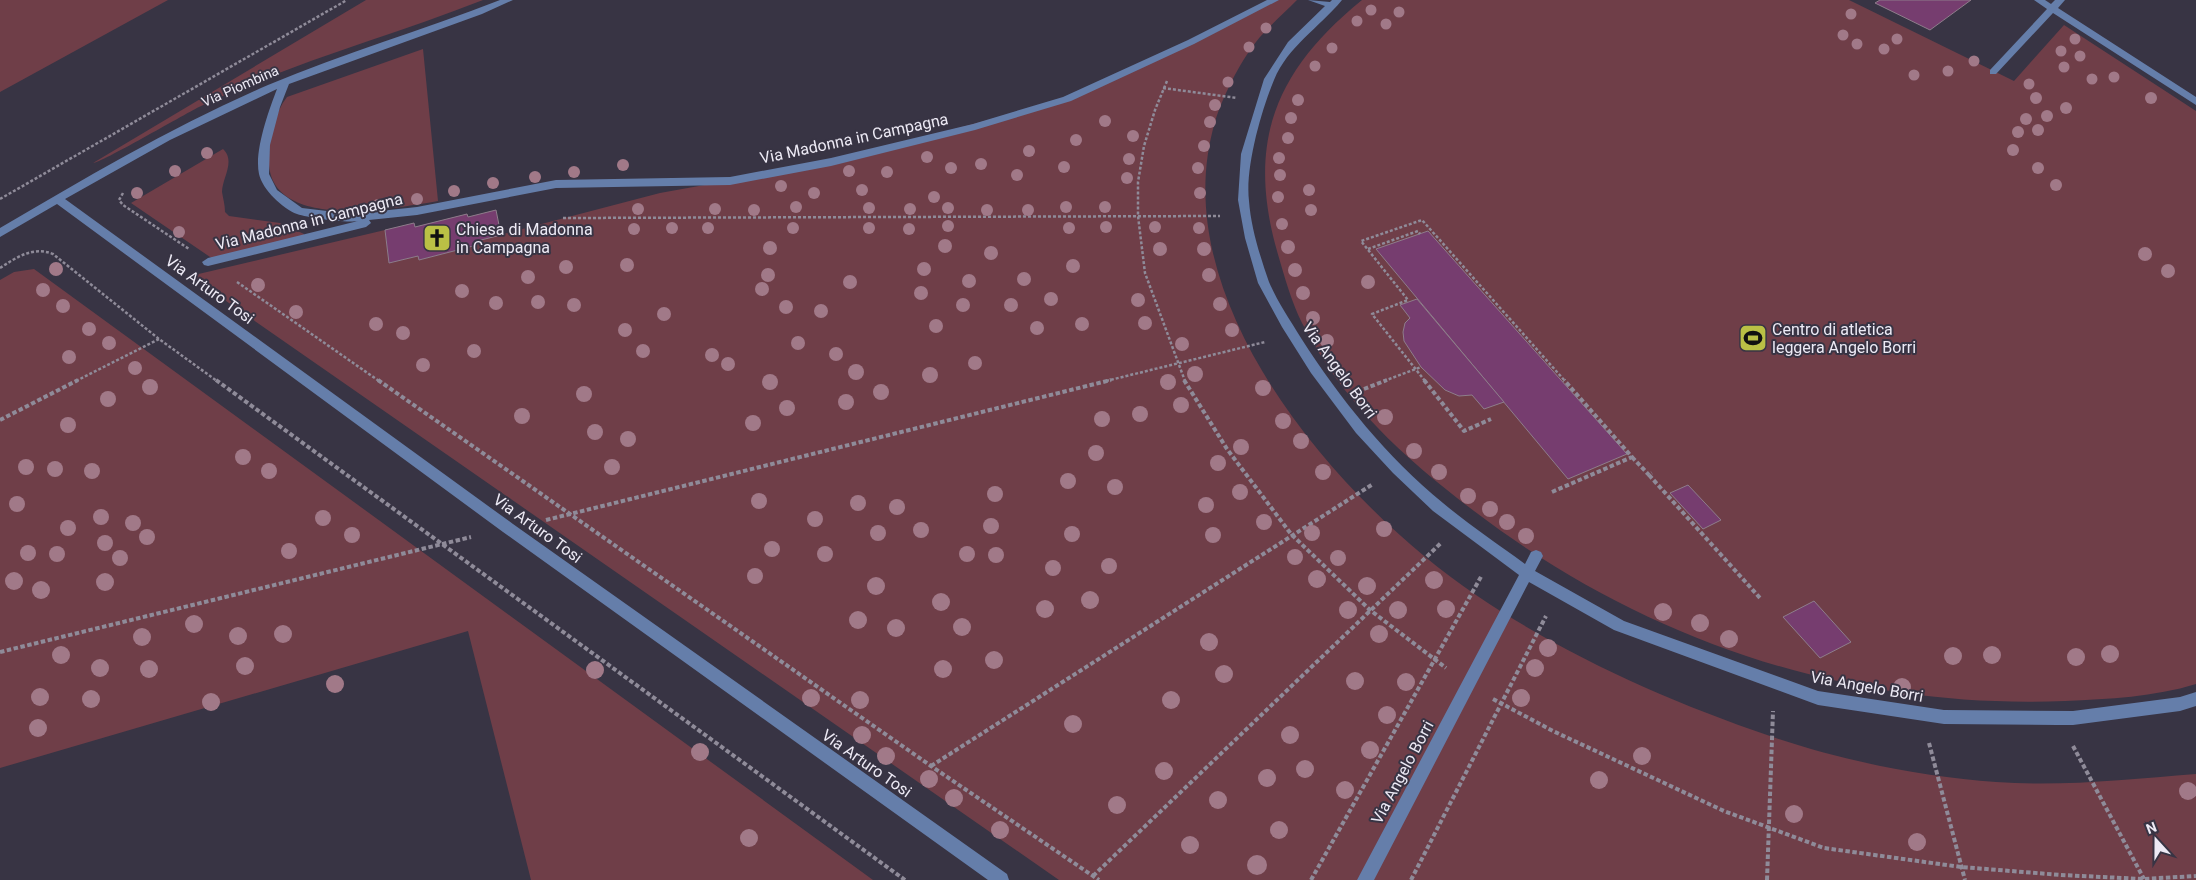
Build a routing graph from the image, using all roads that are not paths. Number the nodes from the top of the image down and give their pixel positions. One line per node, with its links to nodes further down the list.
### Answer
1 (508, 0): 9 (street, Via Piombina)
2 (1274, 0): 12 (street, Via Madonna in Campagna)
3 (1313, 0): 6 (street)
4 (2040, 0): 7 (street)
5 (2060, 0): 7 (street)
6 (1334, 3): 16 (street, Via Angelo Borri)
7 (2053, 9): 8 (street); 10 (street)
8 (1993, 72)
9 (285, 82): 11 (street, Via Piombina); 12 (street, Via Madonna in Campagna)
10 (2196, 102)
11 (57, 199): 13 (street, Via Piombina); 18 (street, Via Arturo Tosi)
12 (417, 211): 14 (street, Via Madonna in Campagna)
13 (0, 232)
14 (208, 262)
15 (1536, 556): 16 (street, Via Angelo Borri)
16 (1526, 574): 17 (street, Via Angelo Borri); 19 (street, Via Angelo Borri)
17 (2196, 699)
18 (1002, 880)
19 (1366, 880)

